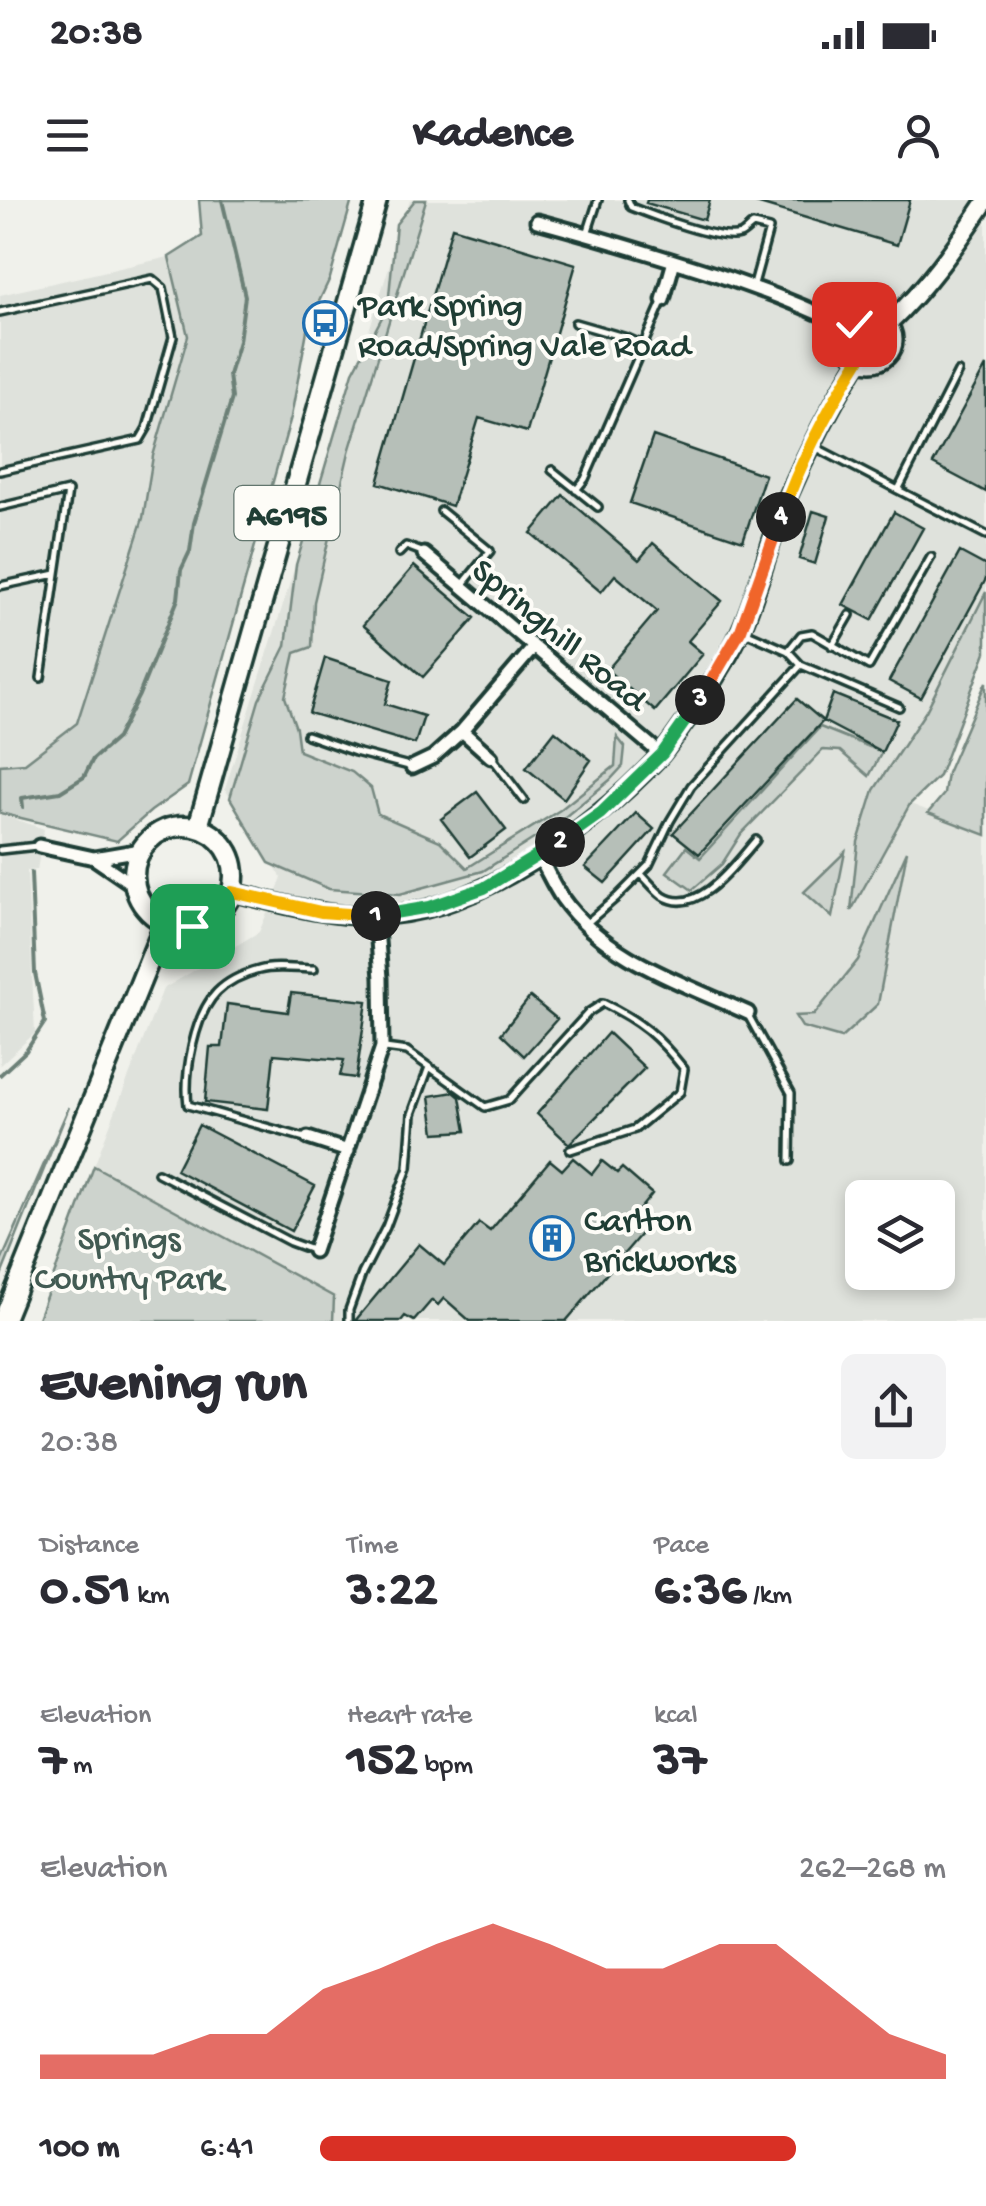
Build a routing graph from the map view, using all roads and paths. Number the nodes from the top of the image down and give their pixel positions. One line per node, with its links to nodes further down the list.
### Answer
1 (378, 200): 46 (main road, A6195)
2 (598, 200): 6 (lane)
3 (628, 200): 8 (lane)
4 (986, 201): 12 (street)
5 (538, 221): 6 (street)
6 (587, 234): 7 (street)
7 (674, 261): 8 (street); 9 (street)
8 (753, 287): 13 (street)
9 (663, 300): 14 (lane)
10 (0, 312): 19 (lane)
11 (575, 322): 14 (lane)
12 (888, 324): 13 (street); 15 (street)
13 (850, 330): 15 (street)
14 (643, 345): 20 (lane)
15 (859, 360): 17 (street)
16 (958, 372): 21 (lane)
17 (812, 445): 21 (lane); 33 (street)
18 (552, 470): 20 (lane)
19 (0, 471)
20 (576, 490): 23 (lane)
21 (898, 490): 25 (lane)
22 (0, 507): 29 (lane)
23 (598, 507)
24 (441, 511): 30 (lane)
25 (986, 535)
26 (399, 553): 27 (lane)
27 (424, 554): 30 (street, Springhill Road)
28 (931, 557): 34 (lane)
29 (56, 574): 31 (lane); 38 (lane)
30 (462, 585): 35 (street, Springhill Road)
31 (0, 586)
32 (850, 615): 34 (lane)
33 (741, 630): 36 (lane); 42 (street)
34 (832, 646): 36 (lane)
35 (534, 647): 40 (street); 42 (street, Springhill Road)
36 (788, 652): 37 (lane)
37 (801, 666): 39 (lane); 53 (lane)
38 (41, 678)
39 (899, 707)
40 (462, 730): 43 (street); 44 (street)
41 (307, 735): 44 (lane)
42 (662, 754): 51 (street)
43 (491, 757): 45 (lane)
44 (412, 767)
45 (524, 800)
46 (198, 827): 50 (main road); 55 (main road)
47 (756, 840): 53 (lane)
48 (39, 846): 49 (lane); 52 (street)
49 (0, 850)
50 (141, 850): 52 (street); 54 (main road)
51 (539, 857): 56 (street); 58 (street)
52 (94, 858): 54 (street)
53 (640, 874): 58 (lane)
54 (135, 886): 57 (main road)
55 (232, 892): 56 (street); 57 (main road)
56 (376, 916): 61 (street)
57 (165, 922): 69 (main road)
58 (585, 924): 60 (street)
59 (314, 970): 63 (lane)
60 (748, 1013): 66 (lane)
61 (382, 1047): 62 (lane); 65 (street)
62 (429, 1067): 64 (lane); 70 (lane)
63 (308, 1138): 65 (street)
64 (570, 1150)
65 (348, 1152): 68 (street)
66 (790, 1162)
67 (158, 1173): 68 (lane)
68 (314, 1251)
69 (3, 1321)
70 (349, 1321)

